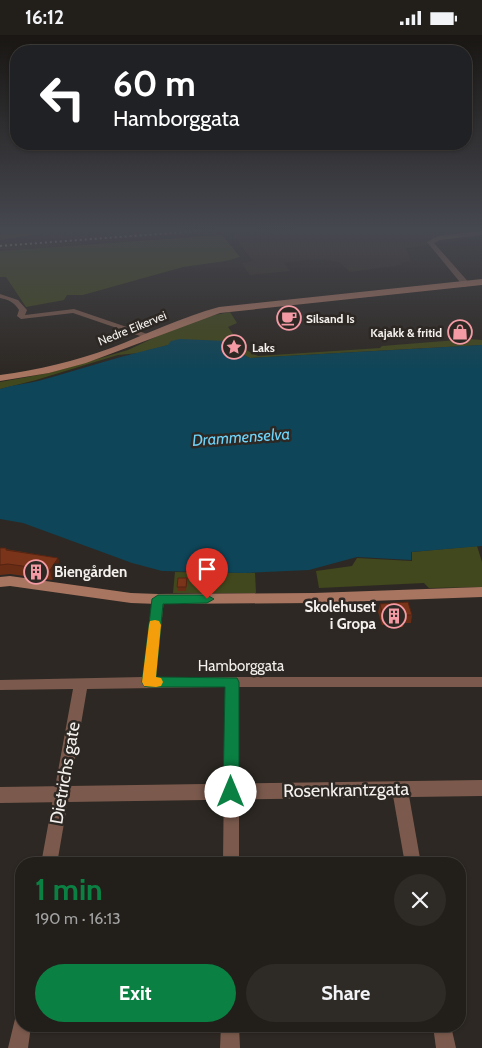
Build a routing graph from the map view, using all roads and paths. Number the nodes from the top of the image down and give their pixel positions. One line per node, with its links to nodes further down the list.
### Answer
1 (460, 276): 3 (street)
2 (482, 282): 3 (main road, Nedre Eikervei)
3 (467, 285): 5 (main road, Nedre Eikervei)
4 (0, 296): 5 (street)
5 (148, 336): 6 (main road, Nedre Eikervei)
6 (0, 378)
7 (0, 582): 9 (main road)
8 (482, 592): 9 (main road)
9 (158, 599): 10 (street)
10 (149, 682): 11 (street, Hamborggata); 13 (street, Hamborggata)
11 (232, 682): 12 (street, Hamborggata); 17 (street)
12 (482, 682)
13 (81, 683): 14 (street, Hamborggata); 18 (street, Dietrichs gate)
14 (0, 685)
15 (482, 788): 16 (street, Rosenkrantzgata)
16 (400, 790): 17 (street, Rosenkrantzgata); 22 (street)
17 (231, 792): 18 (street, Rosenkrantzgata); 21 (street)
18 (61, 793): 19 (street, Rosenkrantzgata); 20 (street, Dietrichs gate)
19 (0, 795)
20 (50, 857)
21 (231, 857)
22 (412, 857)
23 (21, 1032): 26 (street)
24 (230, 1032): 27 (street)
25 (443, 1032): 28 (street)
26 (18, 1048)
27 (230, 1048)
28 (446, 1048)

